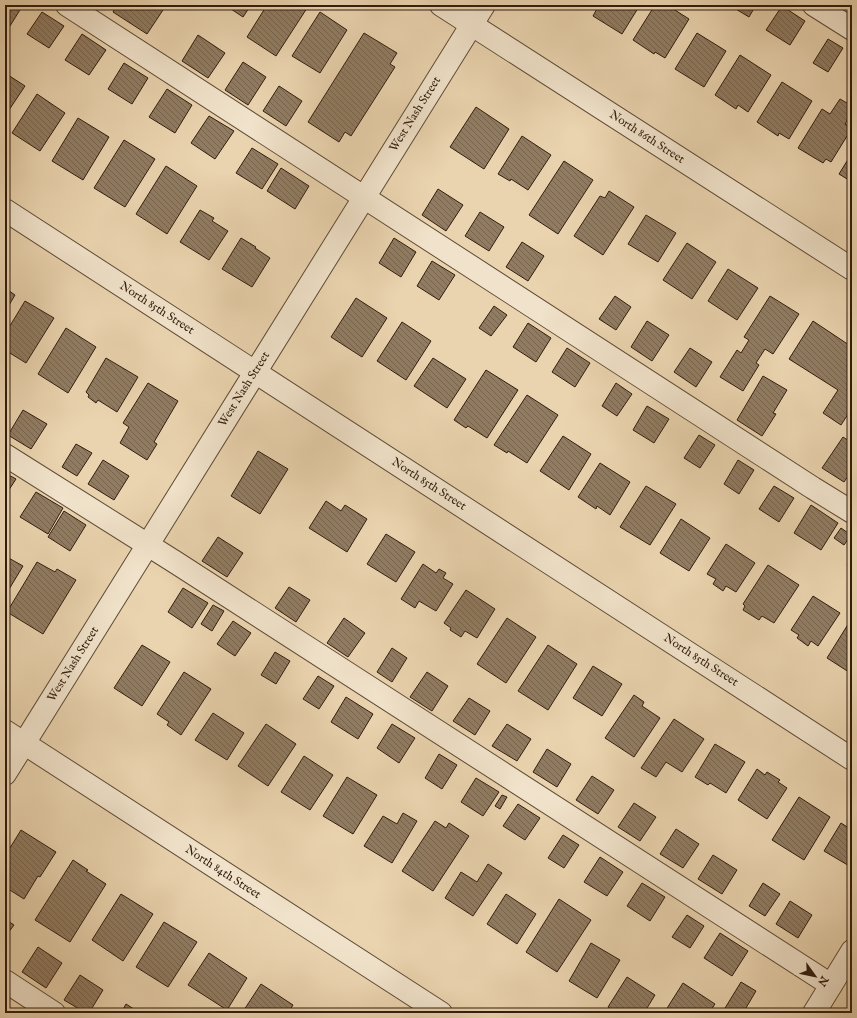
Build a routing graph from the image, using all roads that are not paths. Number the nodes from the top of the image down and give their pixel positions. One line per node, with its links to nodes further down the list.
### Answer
1 (67, 5): 7 (street)
2 (441, 5): 5 (street, North 86th Street)
3 (484, 5): 5 (street, West Nash Street)
4 (814, 5): 6 (street)
5 (472, 24): 7 (street, West Nash Street); 9 (street, North 86th Street)
6 (852, 29)
7 (364, 196): 10 (street, West Nash Street); 12 (street)
8 (5, 210): 10 (street, North 85th Street)
9 (852, 269)
10 (255, 371): 13 (street, West Nash Street); 16 (street, North 85th Street)
11 (5, 455): 13 (street)
12 (852, 512)
13 (147, 545): 15 (street, West Nash Street); 20 (street)
14 (5, 731): 15 (street, North 84th Street)
15 (24, 744): 17 (street, West Nash Street); 22 (street, North 84th Street)
16 (852, 759)
17 (5, 774)
18 (852, 951): 20 (street)
19 (5, 981): 21 (street)
20 (831, 985): 23 (street)
21 (54, 1013)
22 (441, 1013)
23 (814, 1013)

